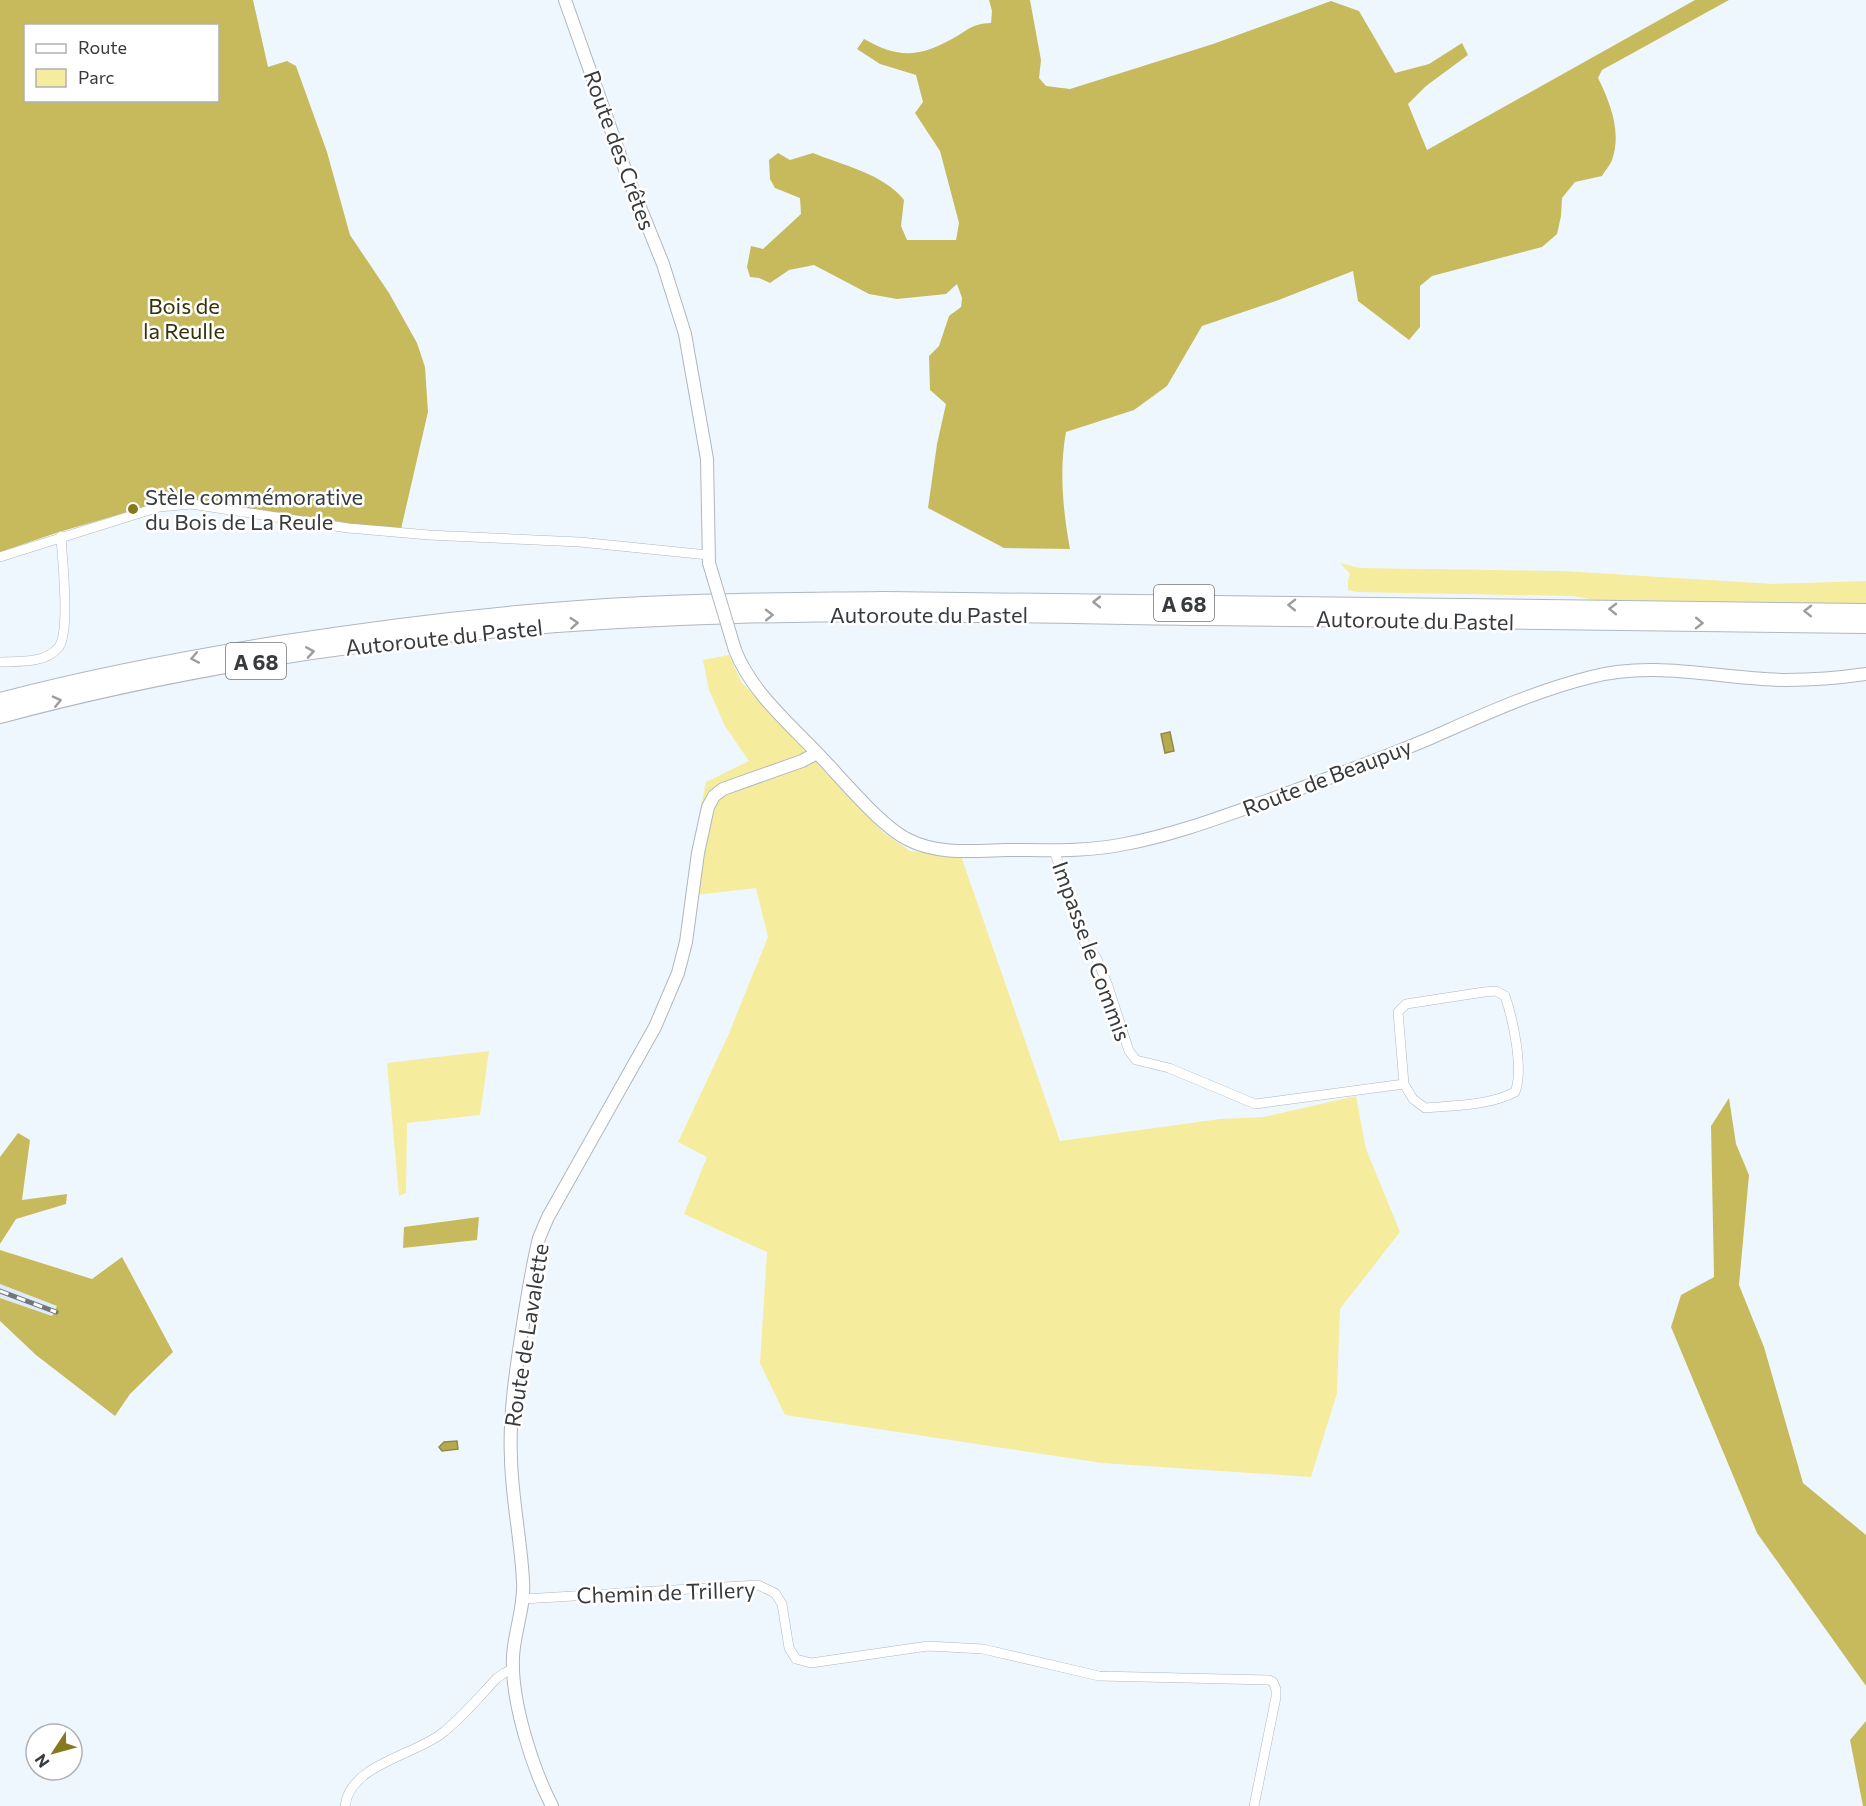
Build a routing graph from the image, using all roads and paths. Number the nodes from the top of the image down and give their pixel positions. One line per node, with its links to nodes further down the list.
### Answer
1 (565, 0): 4 (street, Route des Crêtes)
2 (61, 536): 3 (street); 4 (street); 7 (street)
3 (0, 557)
4 (709, 559): 11 (street, bridge)
5 (1866, 612): 9 (highway, Autoroute du Pastel / A 68, one-way to 9)
6 (1866, 625): 10 (highway, Autoroute du Pastel / A 68, one-way to 6)
7 (0, 662)
8 (1866, 674): 14 (street, Route de Beaupuy)
9 (0, 701)
10 (0, 715)
11 (808, 743): 12 (street); 13 (street, Route de Lavalette)
12 (817, 753): 13 (street, Route de Lavalette); 14 (street, Route de Beaupuy)
13 (789, 765): 16 (street, Route de Lavalette)
14 (1054, 850): 15 (street, Impasse le Commis)
15 (1404, 1084): 15 (street)
16 (523, 1599): 17 (street, Route de Lavalette); 20 (street, Chemin de Trillery)
17 (513, 1669): 18 (street); 19 (street, Route de Lavalette)
18 (345, 1806)
19 (552, 1806)
20 (1254, 1806)

